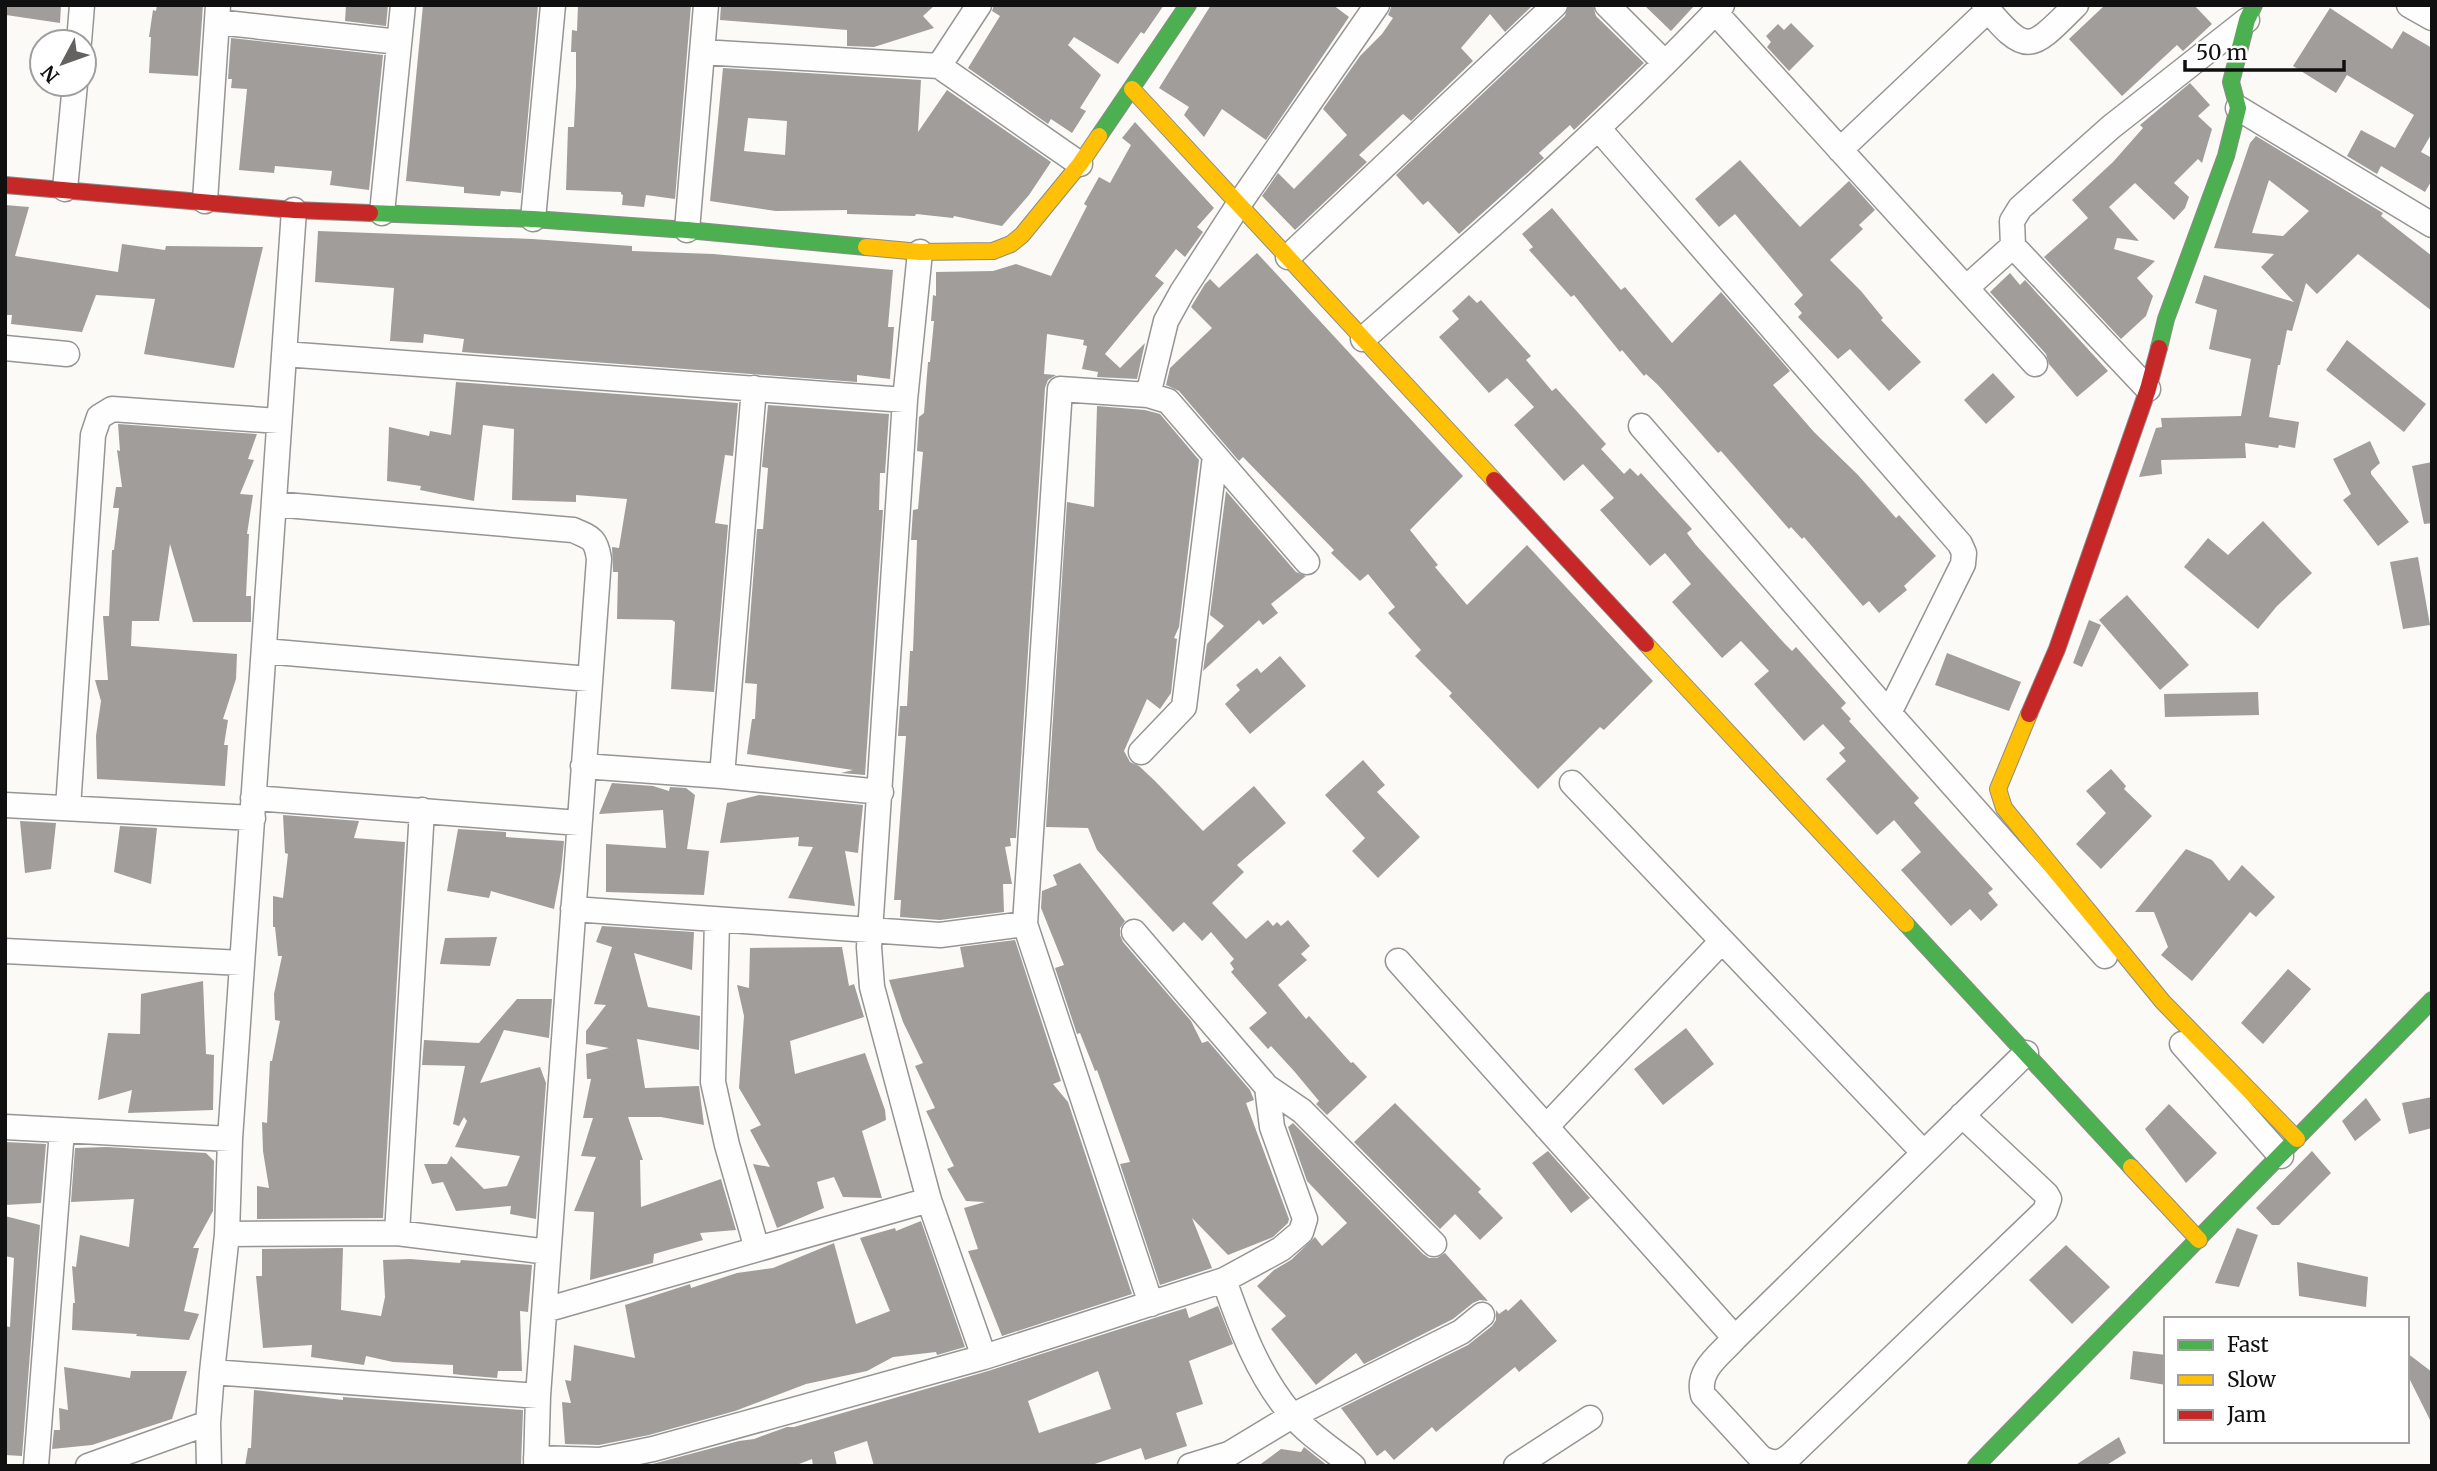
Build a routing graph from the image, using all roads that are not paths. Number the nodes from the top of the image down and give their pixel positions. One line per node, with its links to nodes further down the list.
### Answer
1 (82, 5): 17 (street)
2 (403, 5): 18 (street)
3 (553, 5): 34 (street)
4 (706, 5): 19 (street)
5 (979, 5): 21 (street)
6 (1188, 5): 22 (street)
7 (1377, 5): 31 (street)
8 (1555, 5): 39 (street)
9 (1607, 5): 20 (street)
10 (2076, 5): 12 (street)
11 (2410, 5): 16 (street)
12 (1986, 8): 26 (street)
13 (1718, 9): 20 (street); 26 (street)
14 (2251, 13): 24 (street); 37 (street)
15 (218, 14): 18 (street); 30 (street)
16 (2432, 18)
17 (80, 28)
18 (399, 42): 33 (street)
19 (702, 52): 21 (street); 36 (street)
20 (1665, 63): 25 (street)
21 (939, 66): 27 (street)
22 (1132, 89): 27 (street); 31 (street)
23 (74, 98): 29 (street)
24 (2238, 108): 35 (street); 47 (street)
25 (1598, 128): 41 (street); 57 (street)
26 (1840, 150): 40 (street)
27 (1080, 164): 38 (street)
28 (5, 185): 29 (street)
29 (65, 189): 30 (street)
30 (205, 201): 32 (street)
31 (1239, 204): 39 (street); 48 (street)
32 (294, 210): 33 (street); 44 (street)
33 (382, 213): 34 (street)
34 (533, 219): 36 (street)
35 (2432, 225)
36 (687, 230): 38 (street)
37 (2013, 246): 40 (street); 47 (street)
38 (920, 252): 49 (street)
39 (1288, 257): 41 (street)
40 (1966, 288): 45 (street)
41 (1363, 339): 78 (street)
42 (5, 348): 43 (street)
43 (67, 354)
44 (284, 354): 46 (street); 50 (street)
45 (2035, 364)
46 (754, 388): 49 (street); 60 (street)
47 (2148, 389): 85 (street)
48 (1148, 394): 52 (street); 70 (street)
49 (905, 400): 62 (street)
50 (279, 421): 53 (street); 64 (street)
51 (1641, 426): 57 (street)
52 (1215, 456): 54 (street); 58 (street)
53 (274, 503): 55 (street); 56 (street)
54 (1307, 562)
55 (264, 650): 56 (street); 65 (street)
56 (589, 679): 59 (street)
57 (1889, 713): 85 (street)
58 (1141, 752)
59 (583, 766): 60 (street); 67 (street)
60 (722, 776): 62 (street)
61 (1572, 783): 73 (street)
62 (881, 792): 71 (street)
63 (5, 805): 64 (street)
64 (68, 808): 65 (street)
65 (253, 808): 66 (street); 76 (street)
66 (422, 810): 67 (street); 88 (street)
67 (579, 823): 68 (street)
68 (573, 909): 69 (street); 93 (street)
69 (717, 920): 71 (street); 92 (street)
70 (1025, 924): 71 (street); 95 (street)
71 (871, 932): 87 (street)
72 (1134, 932): 79 (street)
73 (1722, 941): 82 (street); 86 (street)
74 (5, 951): 76 (street)
75 (1398, 961): 82 (street)
76 (242, 963): 84 (street)
77 (2432, 1000): 85 (street)
78 (2025, 1053): 80 (street); 90 (street)
79 (1267, 1087): 91 (street); 94 (street)
80 (1962, 1115): 86 (street); 98 (street)
81 (5, 1126): 83 (street)
82 (1546, 1127): 98 (street)
83 (62, 1130): 84 (street); 106 (street)
84 (230, 1139): 89 (street)
85 (2289, 1148): 90 (street)
86 (1924, 1153): 98 (street)
87 (929, 1200): 92 (street); 99 (street)
88 (397, 1233): 89 (street); 93 (street)
89 (227, 1234): 100 (street)
90 (2199, 1240): 112 (street)
91 (1434, 1244)
92 (757, 1249): 96 (street)
93 (548, 1252): 96 (street)
94 (1224, 1280): 95 (street); 102 (street)
95 (1151, 1304): 99 (street)
96 (545, 1310): 101 (street)
97 (1482, 1315): 102 (street)
98 (1735, 1338)
99 (984, 1357): 105 (street)
100 (212, 1372): 101 (street); 104 (street)
101 (538, 1396): 105 (street)
102 (1292, 1416): 109 (street); 110 (street)
103 (1590, 1418): 111 (street)
104 (208, 1423): 107 (street); 108 (street)
105 (536, 1462)
106 (36, 1466)
107 (88, 1466)
108 (209, 1466)
109 (1190, 1466)
110 (1353, 1466)
111 (1516, 1466)
112 (1976, 1466)

